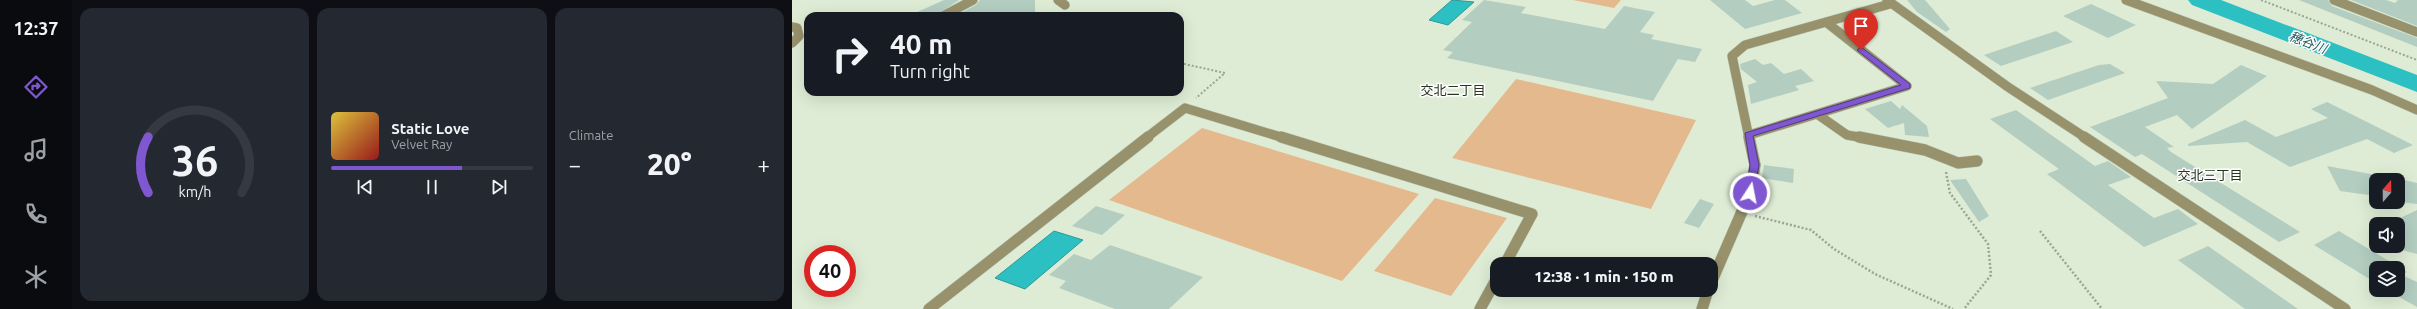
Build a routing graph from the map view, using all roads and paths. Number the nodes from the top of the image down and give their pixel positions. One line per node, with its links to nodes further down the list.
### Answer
1 (973, 0): 8 (street)
2 (1058, 0): 7 (street)
3 (2126, 0): 16 (street)
4 (2261, 0): 13 (path)
5 (2334, 0): 11 (street)
6 (1888, 2): 9 (street); 33 (street)
7 (1065, 5)
8 (950, 12)
9 (1826, 22): 17 (street); 18 (street)
10 (792, 27): 12 (street)
11 (2417, 32)
12 (792, 43)
13 (2417, 60)
14 (1184, 64): 15 (path)
15 (1185, 108): 23 (street); 27 (street)
16 (2417, 110)
17 (1817, 114): 18 (street); 20 (street)
18 (1749, 134): 21 (street)
19 (1977, 161): 20 (street)
20 (1958, 162): 31 (path)
21 (1741, 212): 24 (street); 30 (path)
22 (2040, 230): 32 (path)
23 (1509, 257)
24 (1718, 266)
25 (1490, 291): 28 (street)
26 (1706, 297): 29 (street)
27 (929, 309)
28 (1480, 309)
29 (1702, 309)
30 (1953, 309)
31 (1964, 309)
32 (2102, 309)
33 (2345, 309)

